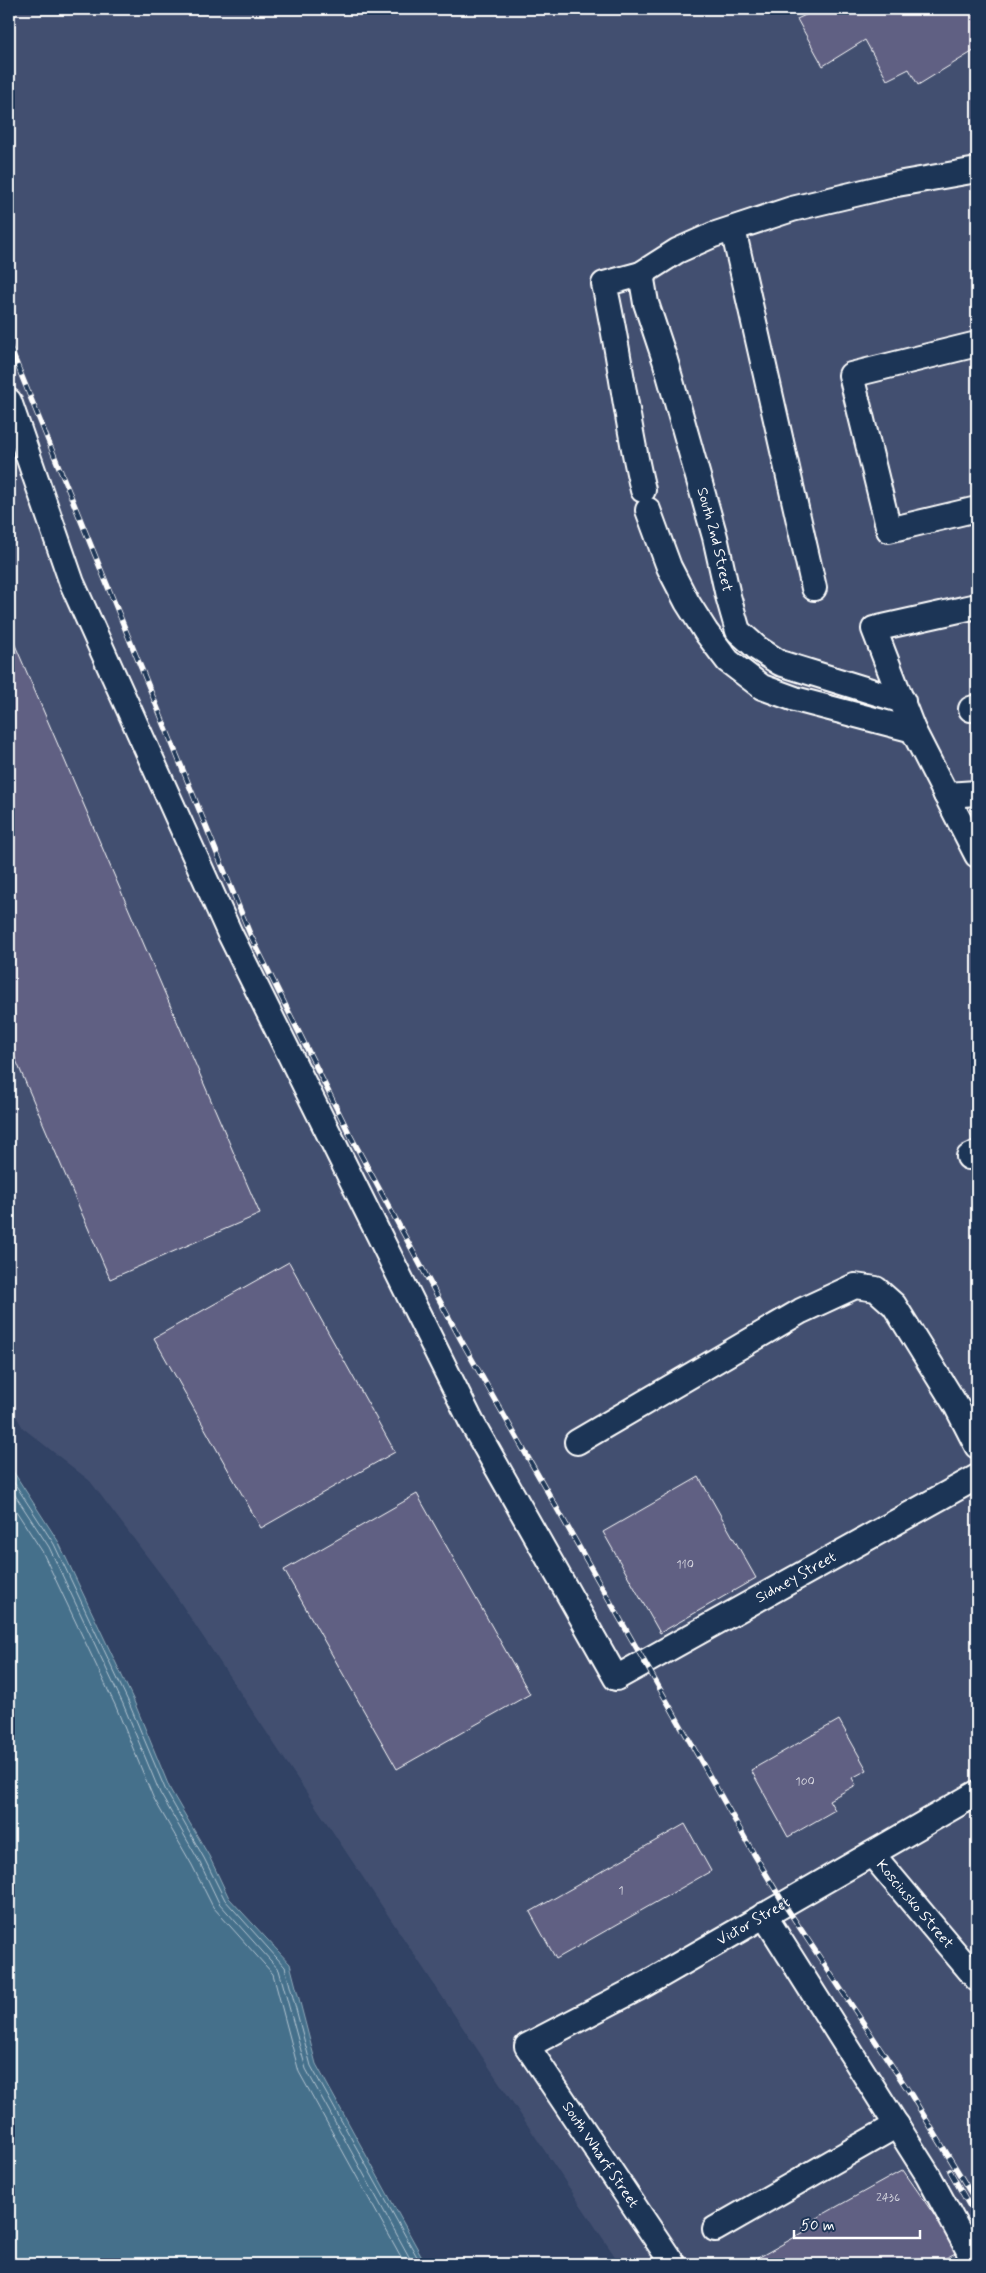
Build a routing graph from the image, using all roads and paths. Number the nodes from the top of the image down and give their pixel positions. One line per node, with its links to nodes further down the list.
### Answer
1 (977, 170): 2 (street)
2 (733, 229): 3 (street); 7 (street)
3 (641, 274): 9 (street, South 2nd Street); 10 (street)
4 (977, 344): 6 (street)
5 (9, 401): 17 (street, Sidney Street)
6 (977, 510)
7 (814, 588)
8 (977, 606): 9 (street)
9 (903, 701): 10 (street)
10 (913, 730): 12 (street)
11 (977, 793): 12 (street)
12 (946, 795): 13 (street)
13 (968, 820): 14 (street)
14 (977, 855)
15 (578, 1442): 16 (street)
16 (977, 1446)
17 (977, 1477)
18 (977, 1793): 19 (street, Victor Street)
19 (872, 1854): 20 (street, Victor Street); 21 (street, Kosciusko Street)
20 (764, 1915): 22 (street, Victor Street); 23 (street)
21 (977, 1979)
22 (528, 2046): 25 (street, South Wharf Street)
23 (897, 2125): 24 (street); 26 (street)
24 (715, 2229)
25 (674, 2264)
26 (972, 2264)

